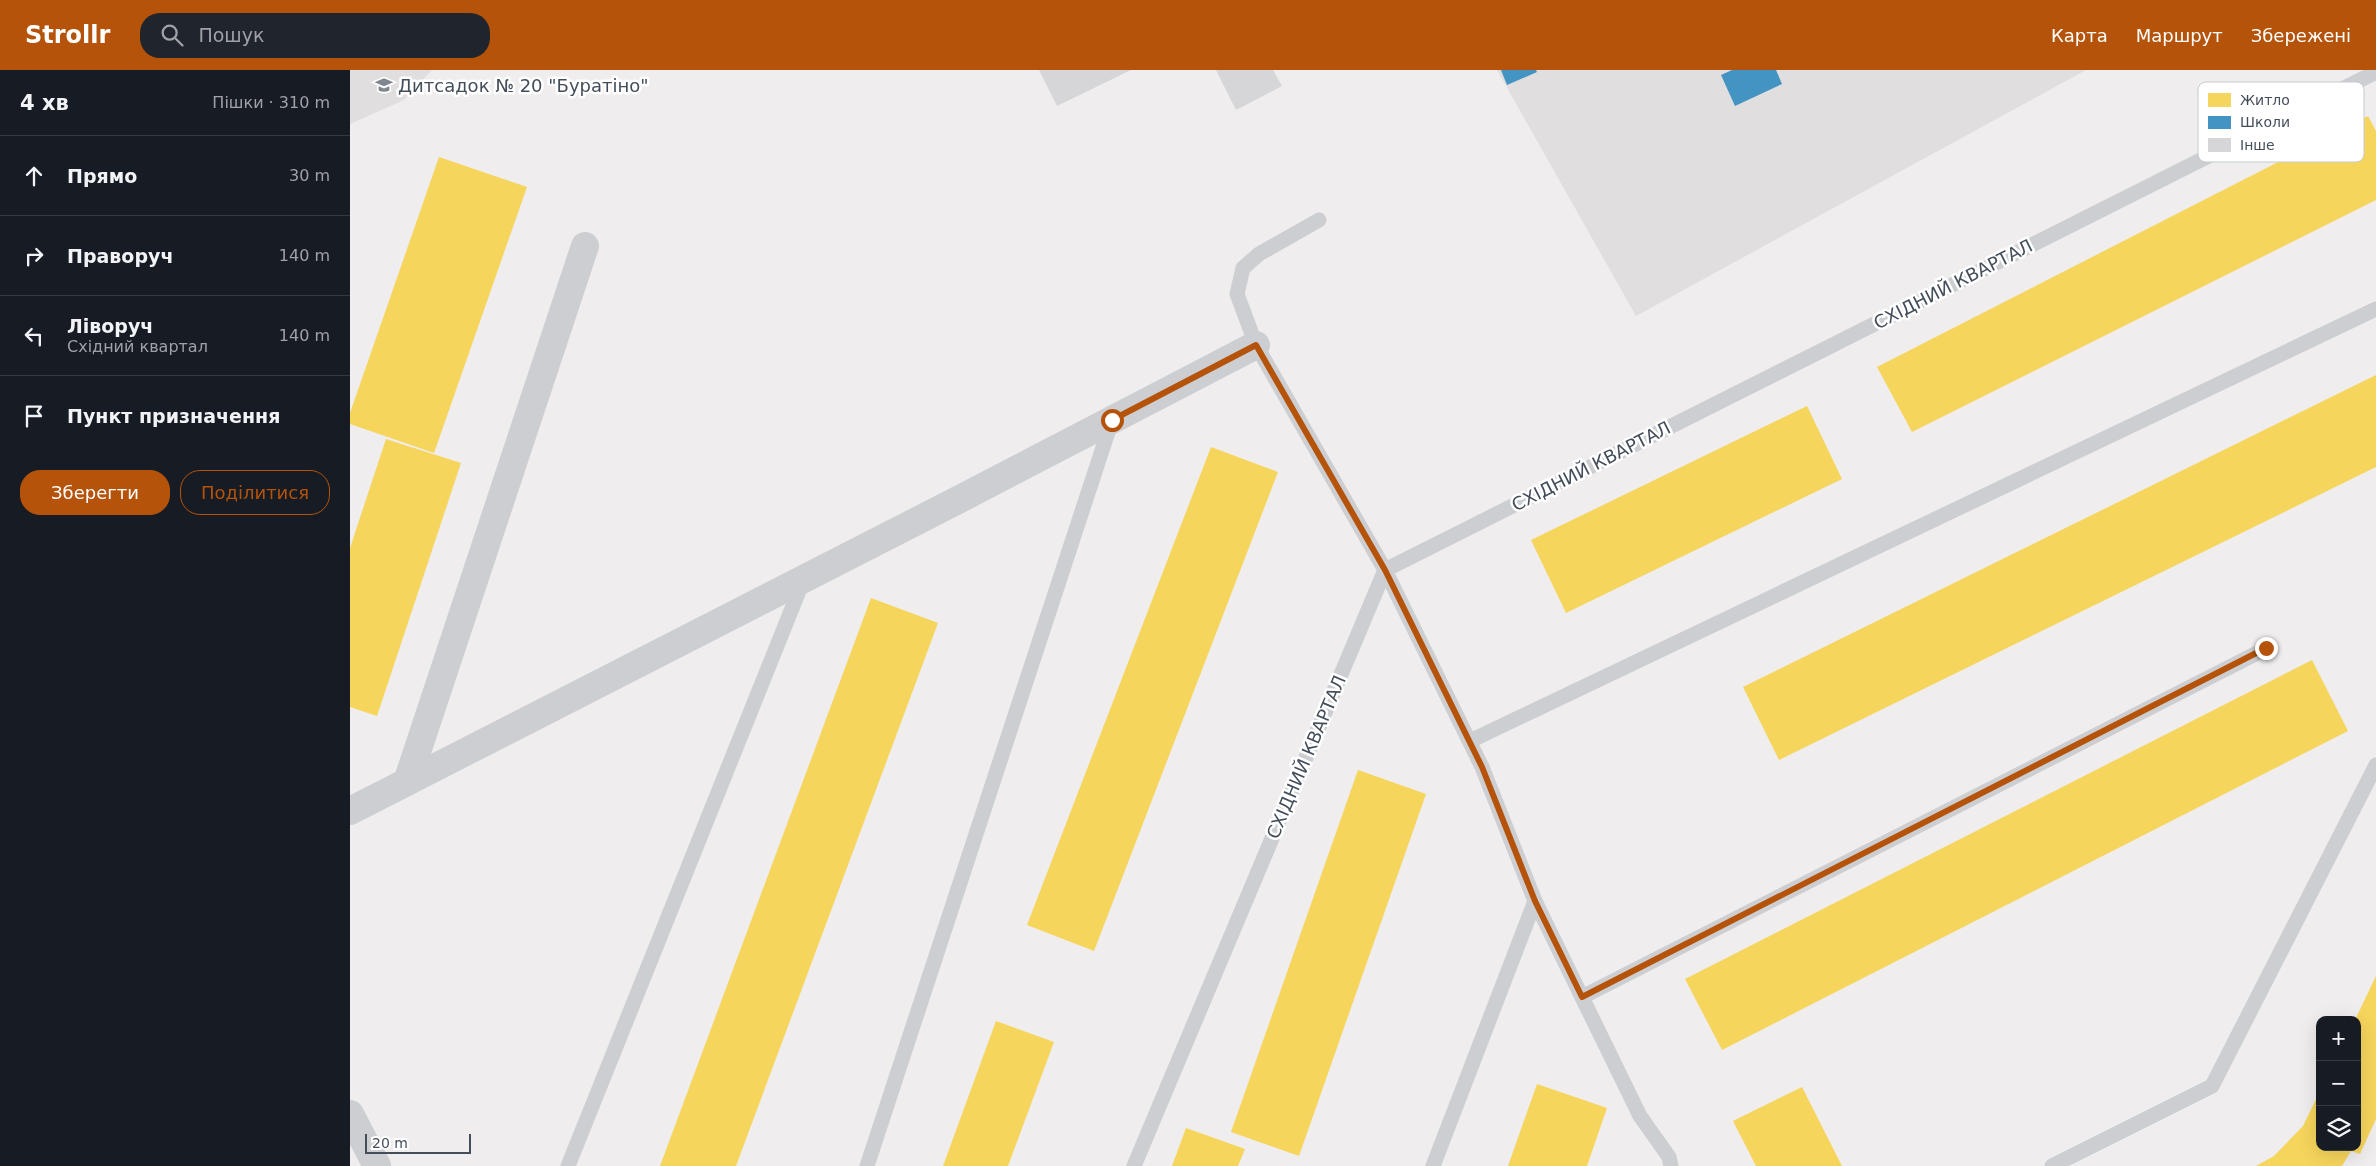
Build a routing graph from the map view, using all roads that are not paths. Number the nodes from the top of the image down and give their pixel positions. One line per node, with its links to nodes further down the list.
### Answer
1 (2376, 72): 2 (lane, СХІДНИЙ КВАРТАЛ)
2 (2356, 82)
3 (2198, 161): 9 (lane, СХІДНИЙ КВАРТАЛ)
4 (1319, 220): 7 (lane)
5 (585, 246): 14 (street)
6 (2376, 309): 12 (lane)
7 (1256, 345): 8 (street); 9 (lane)
8 (1112, 420): 10 (street); 21 (lane)
9 (1385, 570): 12 (lane); 22 (lane, СХІДНИЙ КВАРТАЛ)
10 (804, 579): 14 (street); 20 (lane)
11 (2266, 648): 17 (lane)
12 (1470, 741): 16 (lane)
13 (2376, 764): 25 (lane)
14 (407, 782): 15 (street)
15 (350, 811)
16 (1535, 901): 17 (lane); 23 (lane)
17 (1582, 997): 24 (lane)
18 (350, 1114): 19 (street)
19 (376, 1166)
20 (568, 1166)
21 (867, 1166)
22 (1134, 1166)
23 (1433, 1166)
24 (1671, 1166)
25 (2052, 1166)

